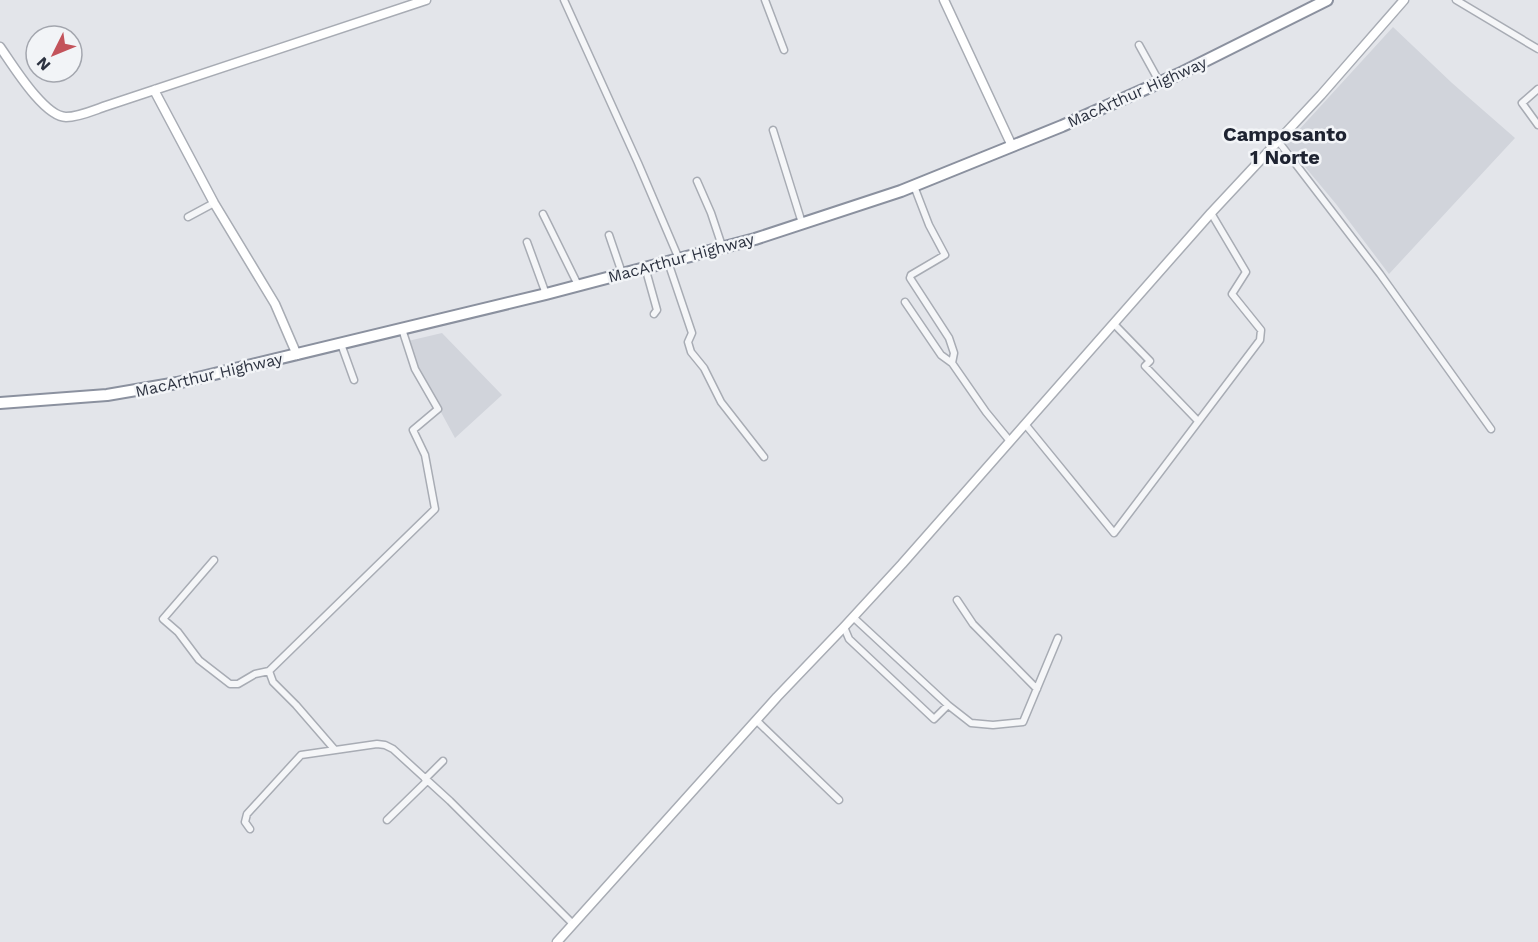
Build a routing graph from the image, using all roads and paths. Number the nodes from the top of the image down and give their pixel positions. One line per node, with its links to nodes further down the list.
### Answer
1 (424, 0): 14 (street)
2 (564, 0): 29 (street)
3 (765, 0): 11 (street)
4 (944, 0): 18 (street)
5 (1327, 0): 12 (highway, MacArthur Highway)
6 (1404, 0): 17 (street)
7 (1456, 0): 10 (street)
8 (1139, 45): 12 (street)
9 (0, 47): 14 (street)
10 (1538, 49)
11 (784, 50)
12 (1160, 83): 18 (highway, MacArthur Highway)
13 (1538, 89): 15 (street)
14 (154, 90): 21 (street)
15 (1538, 125)
16 (773, 130): 25 (street)
17 (1278, 141): 22 (street); 46 (street)
18 (1011, 146): 20 (highway, MacArthur Highway)
19 (697, 181): 28 (street)
20 (914, 186): 25 (highway, MacArthur Highway); 41 (street)
21 (214, 203): 24 (street); 40 (street)
22 (1211, 213): 37 (street); 44 (street)
23 (543, 214): 33 (street)
24 (188, 217)
25 (801, 223): 28 (highway, MacArthur Highway)
26 (609, 235): 32 (street)
27 (527, 242): 34 (street)
28 (722, 246): 29 (highway, MacArthur Highway)
29 (679, 259): 30 (highway, MacArthur Highway)
30 (668, 262): 31 (highway, MacArthur Highway); 48 (street)
31 (645, 267): 32 (highway, MacArthur Highway); 36 (street)
32 (622, 273): 33 (highway, MacArthur Highway)
33 (578, 285): 34 (highway, MacArthur Highway)
34 (546, 294): 38 (highway, MacArthur Highway)
35 (905, 302): 41 (street)
36 (654, 314)
37 (1114, 324): 44 (street); 45 (street)
38 (402, 329): 39 (highway, MacArthur Highway); 54 (street)
39 (341, 344): 40 (highway, MacArthur Highway); 42 (street)
40 (297, 355): 43 (highway, MacArthur Highway)
41 (952, 363): 47 (street)
42 (354, 380)
43 (0, 403)
44 (1198, 421): 45 (street)
45 (1024, 424): 47 (street)
46 (1491, 429)
47 (1009, 440): 51 (street)
48 (764, 457)
49 (214, 560): 54 (street)
50 (957, 600): 55 (street)
51 (853, 617): 52 (street); 56 (street)
52 (844, 627): 56 (street); 57 (street)
53 (1058, 638): 55 (street)
54 (269, 671): 58 (street)
55 (1037, 689): 56 (street)
56 (948, 705)
57 (757, 721): 61 (street); 64 (street)
58 (335, 750): 60 (street); 63 (street)
59 (443, 761): 60 (street)
60 (426, 780): 62 (street); 64 (street)
61 (839, 800)
62 (387, 820)
63 (250, 829)
64 (573, 924): 65 (street)
65 (557, 942)

